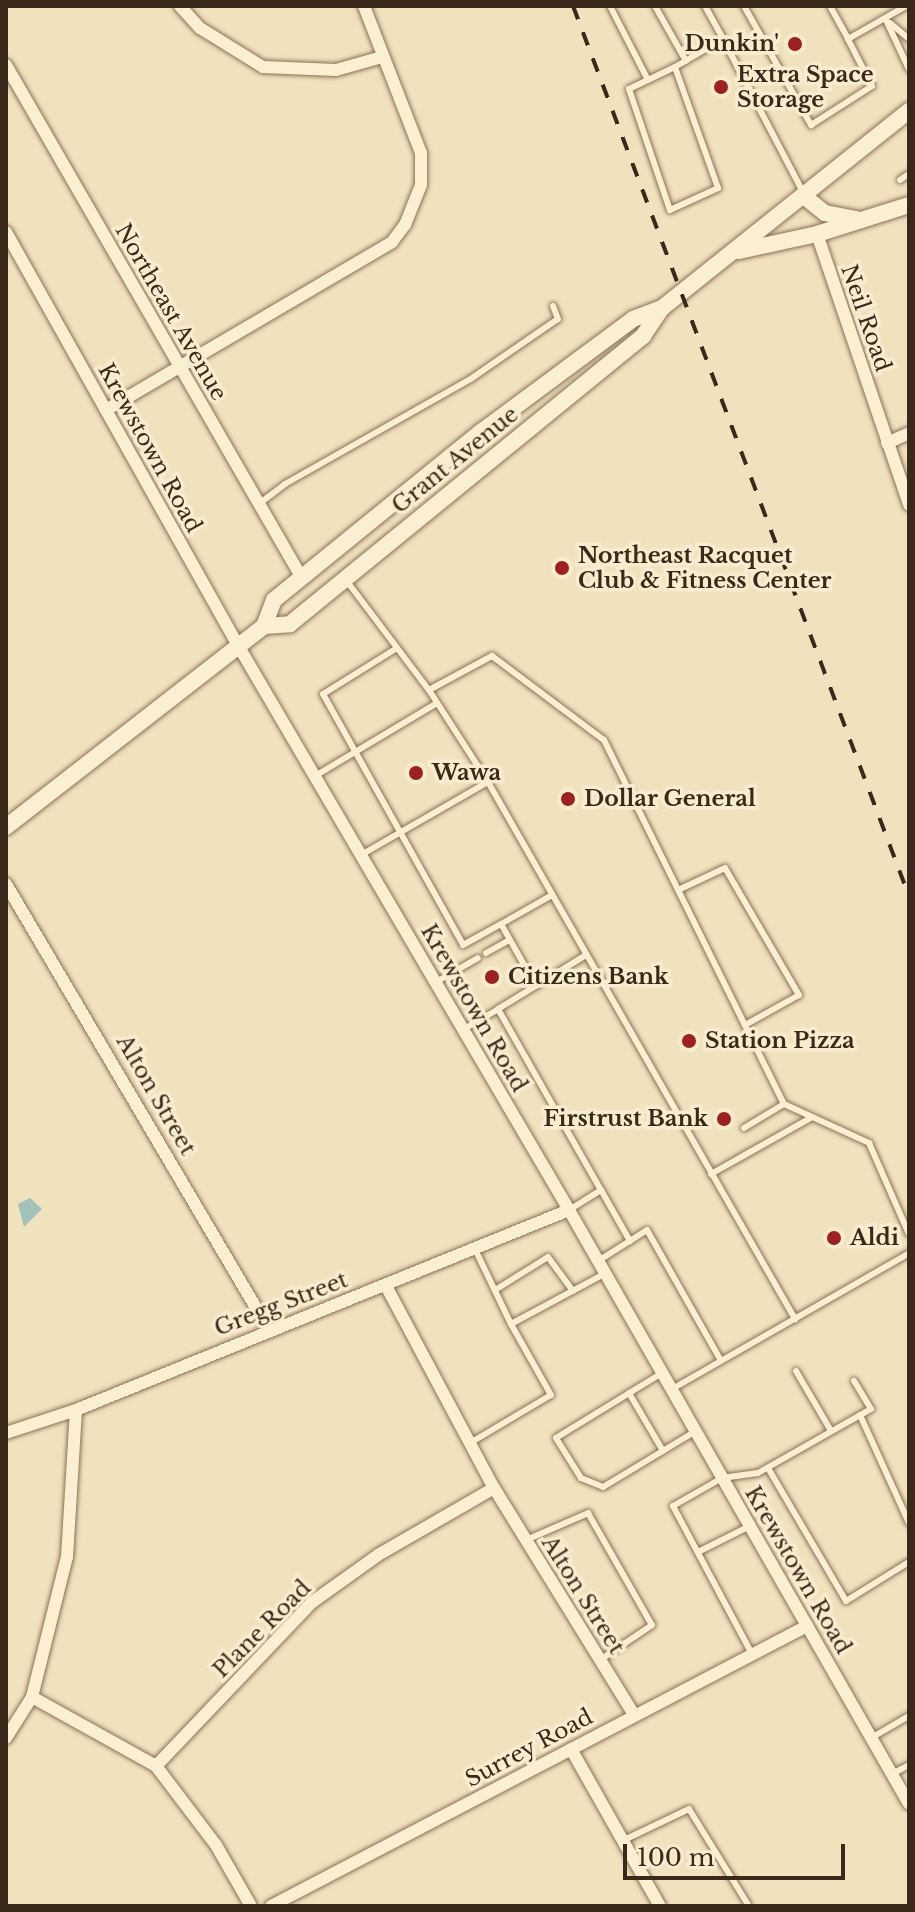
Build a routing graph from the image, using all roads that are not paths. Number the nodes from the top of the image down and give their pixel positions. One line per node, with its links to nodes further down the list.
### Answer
1 (180, 6): 13 (street)
2 (364, 6): 13 (street)
3 (610, 6): 18 (lane)
4 (655, 6): 14 (lane)
5 (705, 6): 10 (lane)
6 (744, 6): 11 (lane)
7 (830, 6): 11 (lane)
8 (906, 6): 9 (lane)
9 (886, 20): 11 (lane); 12 (lane); 17 (lane)
10 (723, 39): 14 (lane); 22 (lane)
11 (848, 39)
12 (909, 39)
13 (382, 57): 30 (street)
14 (686, 61): 16 (lane)
15 (6, 65): 30 (street, Northeast Avenue)
16 (675, 67): 18 (lane); 18 (lane)
17 (909, 69)
18 (648, 80)
19 (909, 111): 22 (main road, Grant Avenue)
20 (909, 174): 21 (lane)
21 (900, 180)
22 (805, 197): 24 (main road); 27 (main road, Grant Avenue)
23 (909, 205): 24 (main road)
24 (866, 220): 26 (main road)
25 (6, 232): 31 (street, Krewstown Road)
26 (817, 234): 27 (main road); 33 (street, Neil Road)
27 (734, 252): 29 (main road, Grant Avenue)
28 (553, 306): 35 (lane)
29 (662, 308): 36 (main road, Grant Avenue); 37 (main road, Grant Avenue)
30 (180, 366): 31 (street); 35 (street, Northeast Avenue)
31 (106, 410): 39 (street, Krewstown Road)
32 (909, 433): 33 (street)
33 (887, 443): 34 (street, Neil Road)
34 (909, 505)
35 (258, 506): 36 (street, Northeast Avenue)
36 (302, 578): 38 (main road, Grant Avenue)
37 (345, 579): 38 (main road, Grant Avenue); 40 (lane)
38 (264, 626): 39 (main road, Grant Avenue)
39 (239, 647): 44 (street, Krewstown Road); 46 (main road, Grant Avenue)
40 (397, 648): 41 (lane); 43 (lane)
41 (429, 690): 42 (lane); 50 (lane)
42 (437, 703): 43 (lane); 45 (lane)
43 (355, 752): 44 (lane); 47 (lane)
44 (315, 776): 48 (street, Krewstown Road)
45 (488, 782): 47 (lane); 51 (lane)
46 (6, 827)
47 (399, 833): 48 (lane); 52 (lane)
48 (361, 855): 57 (street, Krewstown Road)
49 (6, 884): 79 (street, Alton Street)
50 (678, 890): 60 (lane); 60 (lane)
51 (552, 895): 52 (lane); 55 (lane)
52 (501, 924): 53 (lane)
53 (509, 940): 54 (lane); 58 (lane)
54 (486, 953)
55 (586, 955): 58 (lane); 65 (lane)
56 (478, 958): 57 (lane)
57 (436, 982): 61 (street, Krewstown Road)
58 (536, 986): 59 (lane)
59 (498, 1009): 61 (lane); 66 (lane)
60 (745, 1025): 62 (lane)
61 (463, 1029): 67 (street, Krewstown Road)
62 (784, 1104): 63 (lane); 64 (lane)
63 (812, 1117): 65 (lane); 68 (lane)
64 (744, 1128)
65 (711, 1174): 77 (lane)
66 (601, 1190): 67 (lane); 69 (lane)
67 (569, 1210): 70 (street, Gregg Street); 72 (street, Krewstown Road)
68 (909, 1234)
69 (630, 1241): 72 (lane); 80 (lane)
70 (475, 1249): 74 (street, Gregg Street); 75 (lane)
71 (909, 1253): 77 (lane)
72 (598, 1261): 73 (street, Krewstown Road)
73 (606, 1273): 76 (lane); 82 (street, Krewstown Road)
74 (386, 1286): 79 (street, Gregg Street); 91 (street, Alton Street)
75 (495, 1290): 76 (lane); 78 (lane)
76 (573, 1291): 78 (lane)
77 (795, 1319): 80 (lane)
78 (511, 1324): 91 (lane)
79 (268, 1328): 86 (street, Gregg Street)
80 (721, 1361): 84 (lane)
81 (796, 1371): 89 (lane)
82 (662, 1373): 84 (street, Krewstown Road); 85 (lane)
83 (854, 1381): 87 (lane)
84 (672, 1389): 88 (street, Krewstown Road)
85 (629, 1393): 92 (lane); 92 (lane)
86 (76, 1410): 90 (street, Gregg Street); 104 (street)
87 (860, 1415): 89 (lane); 96 (lane)
88 (696, 1431): 92 (lane); 94 (street, Krewstown Road)
89 (831, 1431): 93 (lane)
90 (6, 1433)
91 (470, 1443): 95 (street, Alton Street)
92 (663, 1451)
93 (768, 1468): 94 (lane); 100 (lane)
94 (722, 1478): 97 (street, Krewstown Road); 99 (lane)
95 (494, 1488): 98 (street, Alton Street); 111 (street, Plane Road)
96 (909, 1523)
97 (750, 1526): 99 (lane); 101 (street, Krewstown Road)
98 (526, 1540): 103 (street, Alton Street); 103 (lane)
99 (698, 1552): 102 (lane)
100 (909, 1562)
101 (807, 1626): 102 (street, Surrey Road); 108 (street, Krewstown Road)
102 (752, 1654): 105 (street, Surrey Road)
103 (600, 1660): 105 (street, Alton Street)
104 (32, 1697): 107 (street); 111 (street)
105 (633, 1713): 109 (street, Surrey Road)
106 (909, 1716): 108 (lane)
107 (6, 1738)
108 (871, 1738): 112 (street, Krewstown Road)
109 (571, 1749): 114 (street); 117 (street, Surrey Road)
110 (909, 1765): 112 (lane)
111 (156, 1766): 116 (street)
112 (892, 1774): 113 (street, Krewstown Road)
113 (909, 1804)
114 (623, 1841): 115 (street); 118 (lane)
115 (658, 1905)
116 (251, 1906)
117 (271, 1906)
118 (749, 1906)

